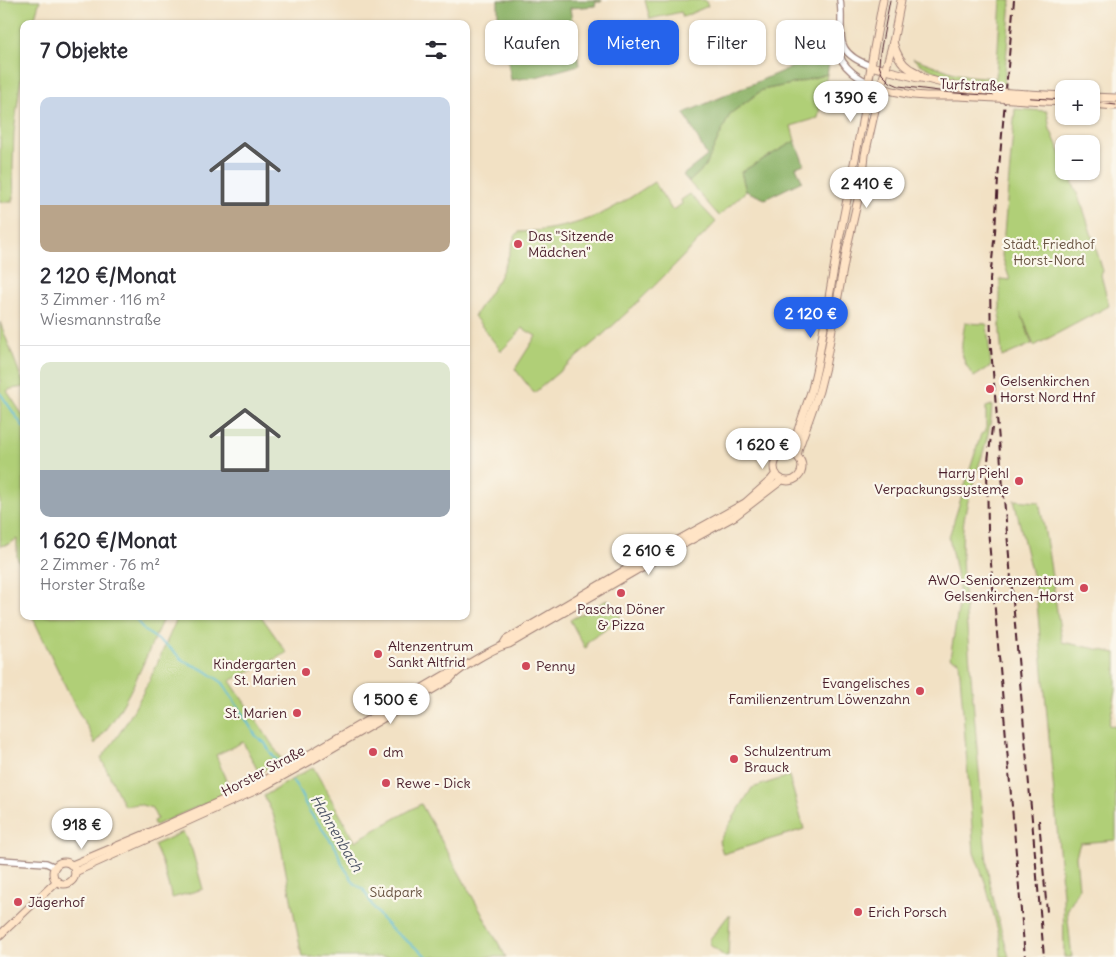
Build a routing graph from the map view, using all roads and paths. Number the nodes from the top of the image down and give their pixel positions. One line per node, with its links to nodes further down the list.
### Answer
1 (840, 0): 4 (street)
2 (883, 0): 8 (main road)
3 (901, 0): 5 (main road)
4 (840, 20)
5 (893, 42): 9 (main road); 10 (main road)
6 (844, 45): 8 (street)
7 (844, 64): 11 (street)
8 (871, 66): 9 (main road, Turfstraße); 11 (main road)
9 (886, 70): 10 (main road, Turfstraße); 12 (main road)
10 (923, 78): 13 (main road, Turfstraße)
11 (868, 82): 12 (main road, Turfstraße); 21 (main road)
12 (881, 87): 13 (main road, Turfstraße); 22 (main road)
13 (996, 95): 15 (main road, Turfstraße, bridge)
14 (1055, 96): 15 (main road, Turfstraße)
15 (1028, 97): 18 (main road, Turfstraße)
16 (1100, 97): 17 (main road)
17 (1116, 98)
18 (1055, 101)
19 (1100, 105): 20 (main road)
20 (1116, 106)
21 (788, 453): 22 (main road); 23 (main road)
22 (797, 456): 24 (main road)
23 (776, 474): 24 (main road); 25 (main road, Horster Straße)
24 (782, 480): 25 (main road, Horster Straße)
25 (503, 645): 28 (main road, Horster Straße)
26 (0, 860): 27 (street)
27 (55, 867): 28 (main road); 29 (main road)
28 (73, 869): 29 (main road)
29 (57, 881): 30 (main road)
30 (0, 935)

